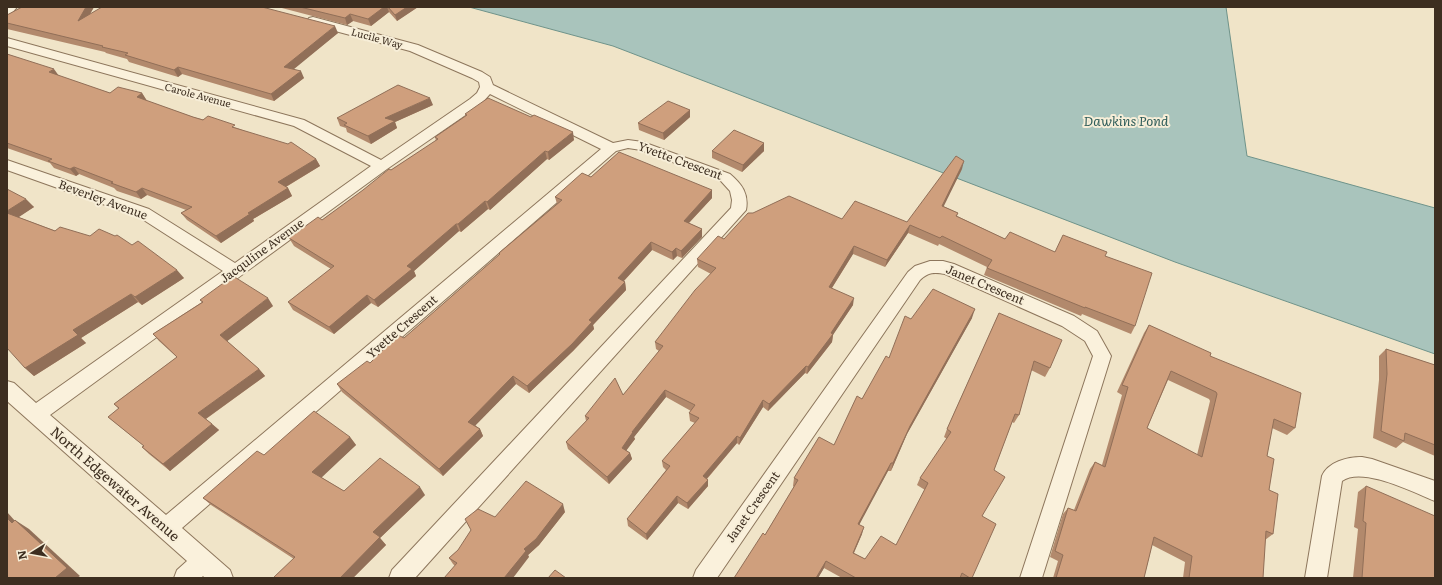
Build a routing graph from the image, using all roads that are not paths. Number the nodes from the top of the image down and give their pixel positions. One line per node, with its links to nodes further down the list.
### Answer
1 (11, 7): 2 (street)
2 (7, 12)
3 (303, 19): 5 (street, Lucile Way)
4 (7, 42): 8 (street, Carole Avenue)
5 (487, 87): 6 (street, Lucile Way); 8 (street, Jacquline Avenue)
6 (611, 148): 13 (street, Yvette Crescent); 17 (street, Yvette Crescent)
7 (7, 165): 9 (street, Beverley Avenue)
8 (382, 166): 9 (street, Jacquline Avenue)
9 (236, 271): 11 (street, Jacquline Avenue)
10 (7, 389): 11 (street, North Edgewater Avenue)
11 (36, 414): 13 (street, North Edgewater Avenue)
12 (1435, 492): 20 (street)
13 (166, 528): 14 (street, North Edgewater Avenue)
14 (203, 561): 15 (street); 16 (street, North Edgewater Avenue)
15 (185, 578)
16 (222, 578)
17 (400, 578)
18 (704, 578): 19 (street, Janet Crescent)
19 (1031, 578)
20 (1316, 578)

